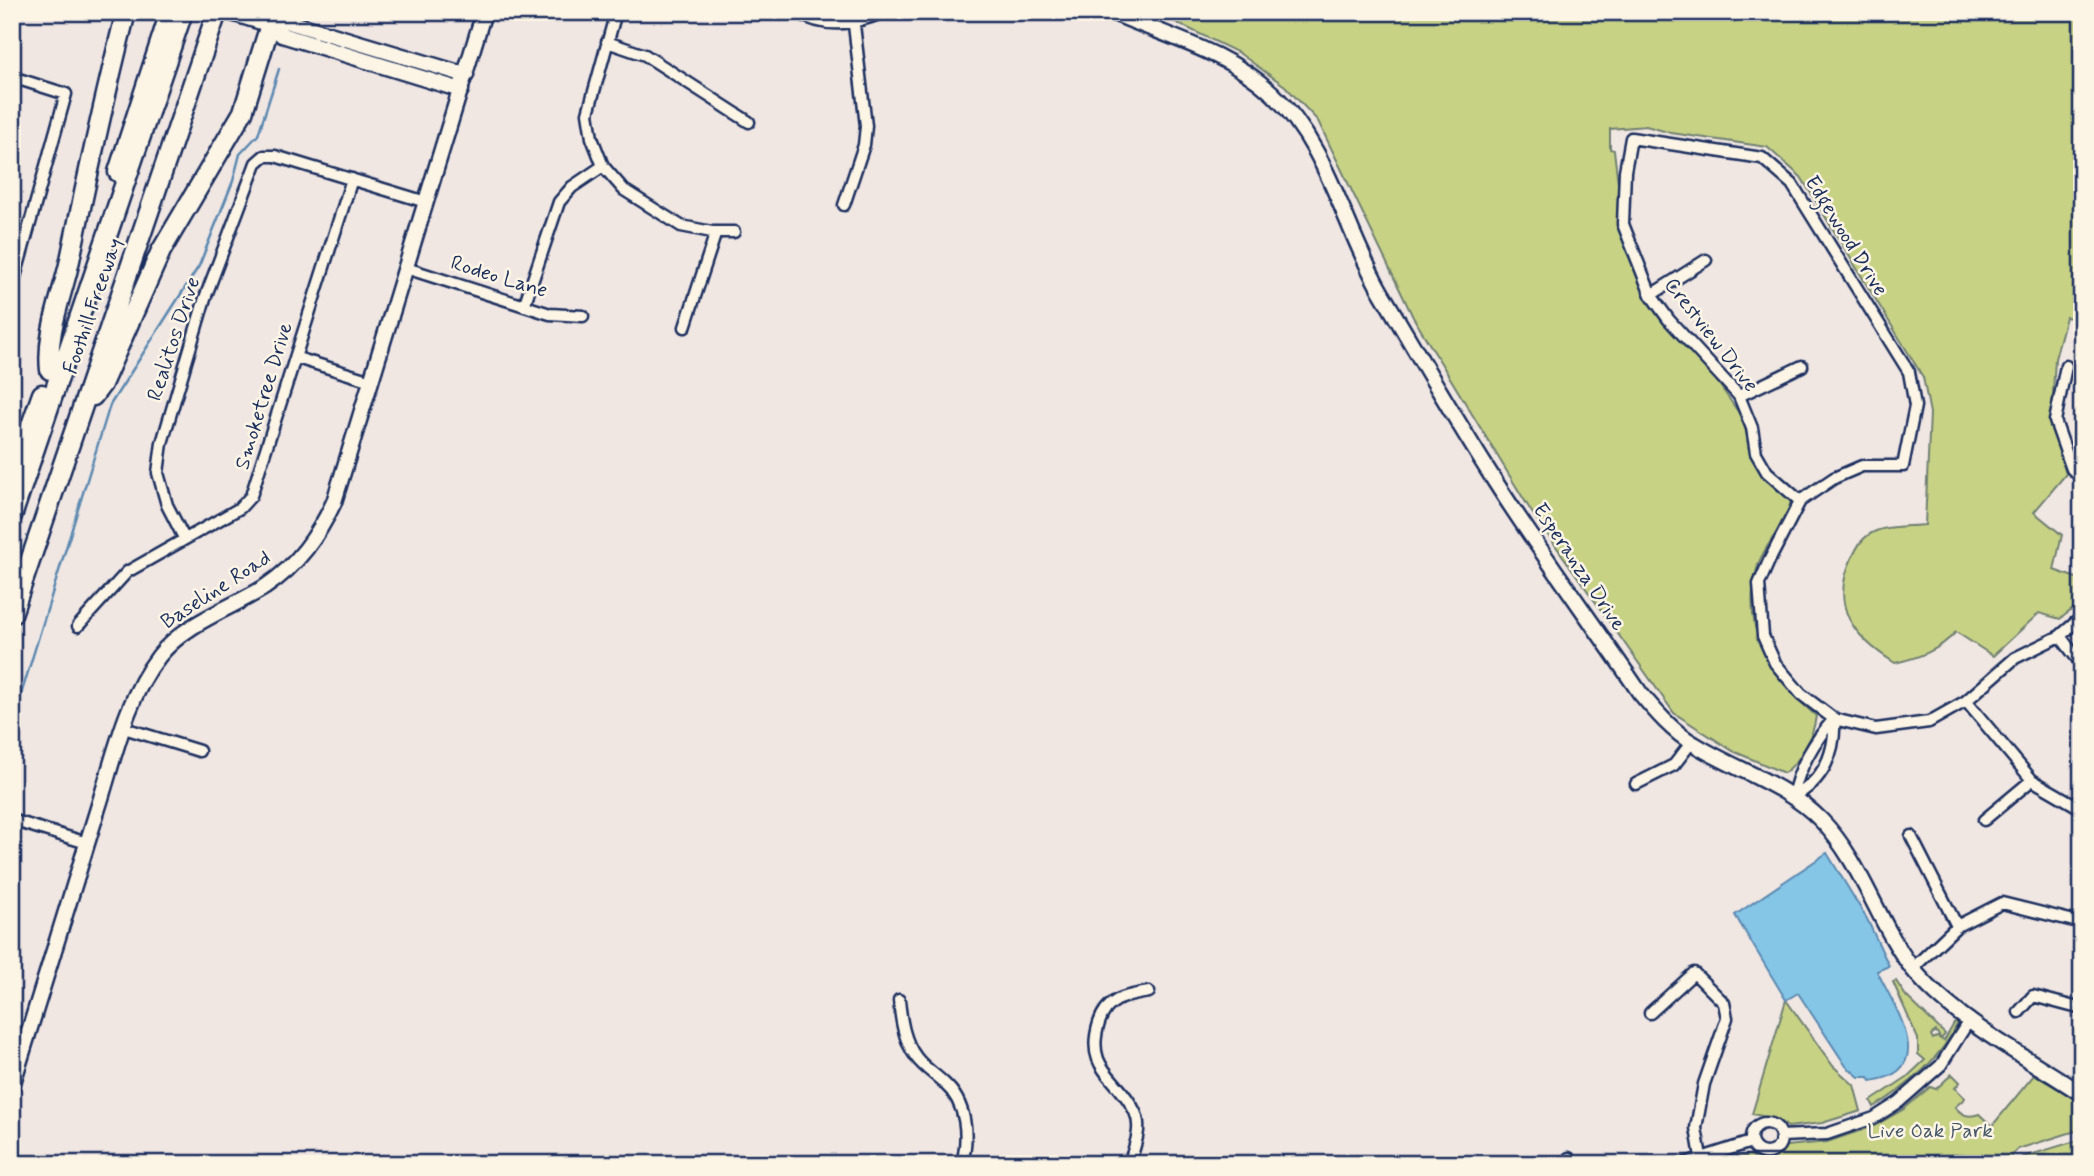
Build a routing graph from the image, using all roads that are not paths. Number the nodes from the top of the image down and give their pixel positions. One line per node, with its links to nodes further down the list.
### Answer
1 (126, 12): 36 (highway)
2 (170, 12): 36 (highway, Foothill Freeway)
3 (183, 12): 43 (highway)
4 (206, 12): 45 (highway)
5 (217, 12): 39 (highway, Foothill Freeway)
6 (228, 12): 12 (main road)
7 (484, 12): 15 (main road, Baseline Road)
8 (616, 12): 14 (street)
9 (797, 12): 13 (street)
10 (884, 12): 13 (street)
11 (1112, 12): 54 (main road, Esperanza Drive)
12 (273, 19): 15 (main road); 17 (main road); 39 (highway)
13 (854, 25): 23 (street)
14 (607, 42): 18 (street); 20 (street)
15 (466, 75): 17 (main road, Baseline Road)
16 (12, 78): 28 (street)
17 (461, 90): 22 (main road, Baseline Road)
18 (749, 122)
19 (1631, 138): 29 (street, Crestview Drive); 42 (street, Edgewood Drive)
20 (603, 166): 24 (street); 30 (street)
21 (352, 179): 22 (street); 33 (street, Smoketree Drive); 44 (street, Realitos Drive)
22 (426, 202): 27 (main road, Baseline Road)
23 (844, 205)
24 (716, 232): 25 (street); 32 (street)
25 (734, 232)
26 (1706, 261): 29 (street)
27 (405, 268): 30 (street, Rodeo Lane); 37 (main road, Baseline Road)
28 (12, 288)
29 (1651, 295): 38 (street, Crestview Drive)
30 (524, 306): 31 (street, Rodeo Lane)
31 (583, 316)
32 (685, 327)
33 (297, 358): 37 (street); 44 (street, Smoketree Drive)
34 (1802, 366): 38 (street)
35 (2066, 366): 40 (street)
36 (50, 370): 41 (highway, Foothill Freeway)
37 (371, 380): 53 (main road, Baseline Road)
38 (1739, 396): 42 (street, Crestview Drive)
39 (79, 416): 46 (highway, Foothill Freeway)
40 (2082, 478)
41 (12, 479)
42 (1800, 501): 52 (street)
43 (12, 516)
44 (184, 538): 48 (street, Smoketree Drive)
45 (12, 585)
46 (12, 614)
47 (2082, 617): 49 (street)
48 (78, 626)
49 (2060, 636): 50 (street); 51 (street)
50 (2082, 665)
51 (1966, 701): 52 (street); 58 (street)
52 (1834, 719): 55 (street); 57 (street)
53 (124, 728): 56 (street); 65 (main road, Baseline Road)
54 (1691, 743): 59 (street); 60 (main road, Esperanza Drive)
55 (1814, 748): 57 (street); 60 (street)
56 (199, 751)
57 (1831, 754): 60 (street)
58 (2032, 780): 61 (street); 63 (street)
59 (1636, 784)
60 (1793, 797): 68 (main road, Esperanza Drive)
61 (2082, 809)
62 (12, 820): 65 (street)
63 (1984, 820)
64 (1911, 836): 67 (street)
65 (87, 843): 75 (main road, Baseline Road)
66 (2082, 923): 67 (street)
67 (1957, 926): 68 (street)
68 (1912, 968): 74 (main road, Esperanza Drive)
69 (1149, 992): 81 (street)
70 (899, 1000): 80 (street)
71 (2082, 1009): 72 (street)
72 (2019, 1012)
73 (1650, 1013): 79 (street)
74 (1970, 1019): 76 (main road, Esperanza Drive); 77 (street)
75 (12, 1086)
76 (2082, 1094)
77 (1780, 1136): 78 (street); 78 (street)
78 (1751, 1142): 79 (street)
79 (1701, 1157): 82 (street)
80 (962, 1164)
81 (1129, 1164)
82 (1683, 1164)

